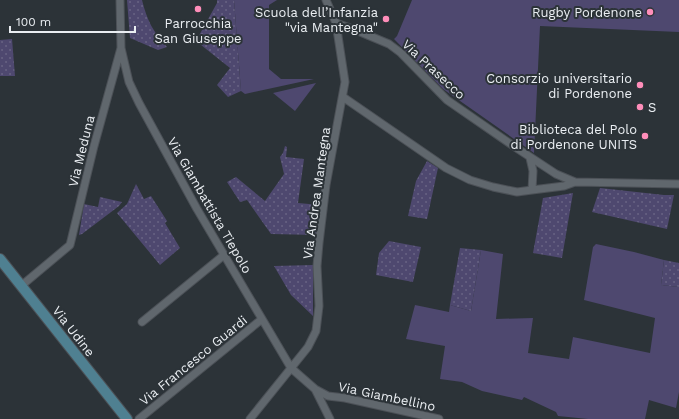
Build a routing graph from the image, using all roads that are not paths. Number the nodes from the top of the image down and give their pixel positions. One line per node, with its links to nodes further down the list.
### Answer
1 (120, 0): 4 (street, Via Meduna)
2 (326, 0): 3 (street, Via Andrea Mantegna)
3 (336, 23): 5 (street, Via Andrea Mantegna); 6 (street, Via Prasecco)
4 (121, 48): 10 (street, Via Giambattista Tiepolo); 12 (street, Via Meduna)
5 (343, 97): 9 (street, Via Prasecco); 15 (street, Via Andrea Mantegna)
6 (530, 158): 7 (street, Via Prasecco); 9 (street)
7 (575, 182): 8 (street, Via Prasecco); 9 (street, Via Prasecco)
8 (679, 184)
9 (532, 190)
10 (224, 255): 13 (street, Via Giambattista Tiepolo); 14 (street)
11 (1, 262): 12 (main road, Via Udine)
12 (22, 286): 17 (main road, Via Udine)
13 (262, 319): 15 (street, Via Giambattista Tiepolo); 18 (street, Via Francesco Guardi)
14 (142, 322)
15 (291, 368): 16 (street, Via Giambellino); 19 (street, Via Andrea Mantegna)
16 (315, 389): 20 (street); 21 (street, Via Giambellino)
17 (127, 419)
18 (138, 419)
19 (250, 419)
20 (330, 419)
21 (439, 419)

